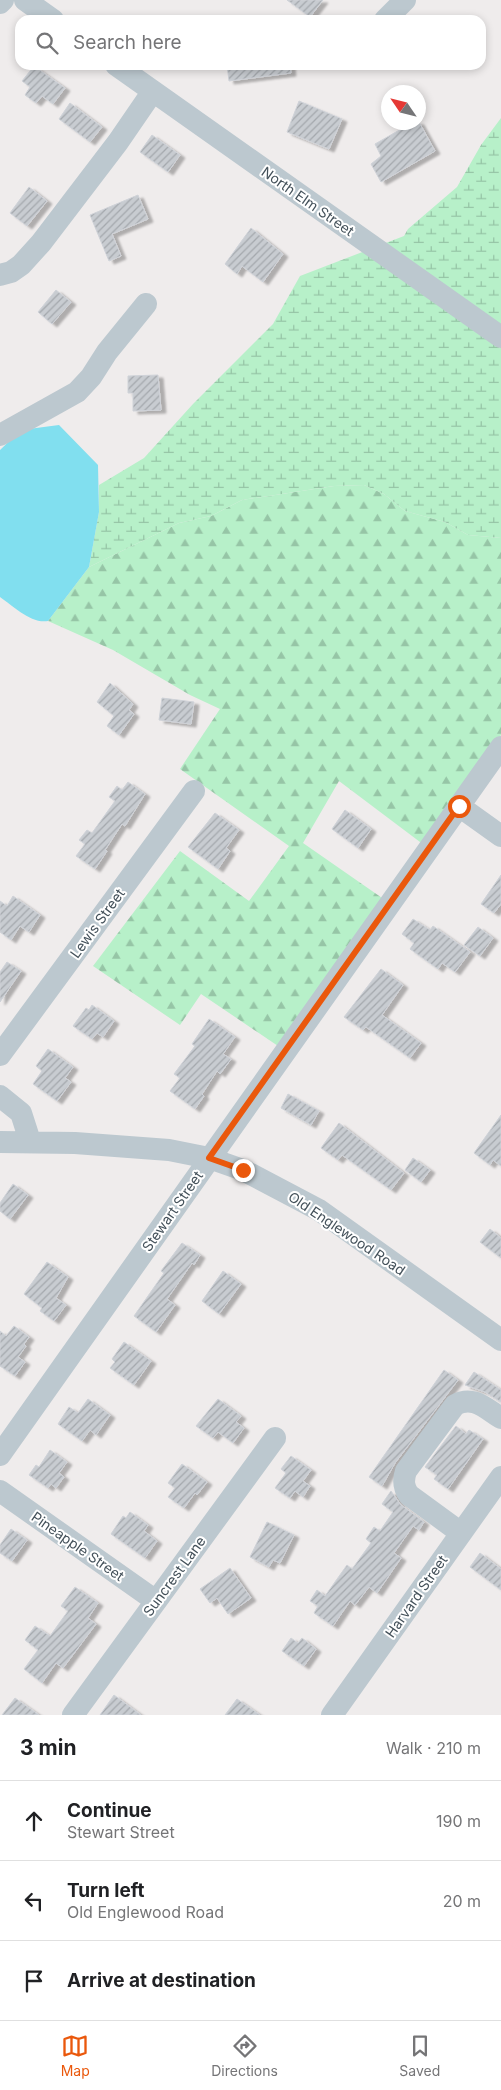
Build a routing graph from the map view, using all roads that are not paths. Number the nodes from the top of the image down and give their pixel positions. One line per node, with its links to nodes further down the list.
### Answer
1 (3, 0): 4 (street)
2 (25, 0): 5 (street)
3 (405, 0): 6 (street)
4 (0, 4)
5 (46, 15)
6 (390, 15)
7 (123, 70): 8 (street, North Elm Street)
8 (152, 91): 9 (street); 11 (street, North Elm Street)
9 (0, 275)
10 (146, 304): 12 (street)
11 (501, 337)
12 (0, 435)
13 (501, 747): 15 (street, Stewart Street)
14 (194, 791): 17 (street, Lewis Street)
15 (459, 806): 16 (street); 21 (street, Stewart Street)
16 (501, 836)
17 (0, 1055)
18 (0, 1096): 19 (street)
19 (30, 1141): 20 (street, Old Englewood Road); 21 (street, Old Englewood Road)
20 (0, 1142)
21 (209, 1158): 22 (street, Old Englewood Road); 25 (street, Stewart Street)
22 (501, 1340)
23 (501, 1418): 28 (street)
24 (275, 1438): 29 (street, Suncrest Lane)
25 (0, 1455)
26 (501, 1477): 28 (street, Harvard Street)
27 (0, 1491): 29 (street, Pineapple Street)
28 (460, 1533): 31 (street, Harvard Street)
29 (156, 1601): 30 (street, Suncrest Lane)
30 (73, 1715)
31 (332, 1715)

